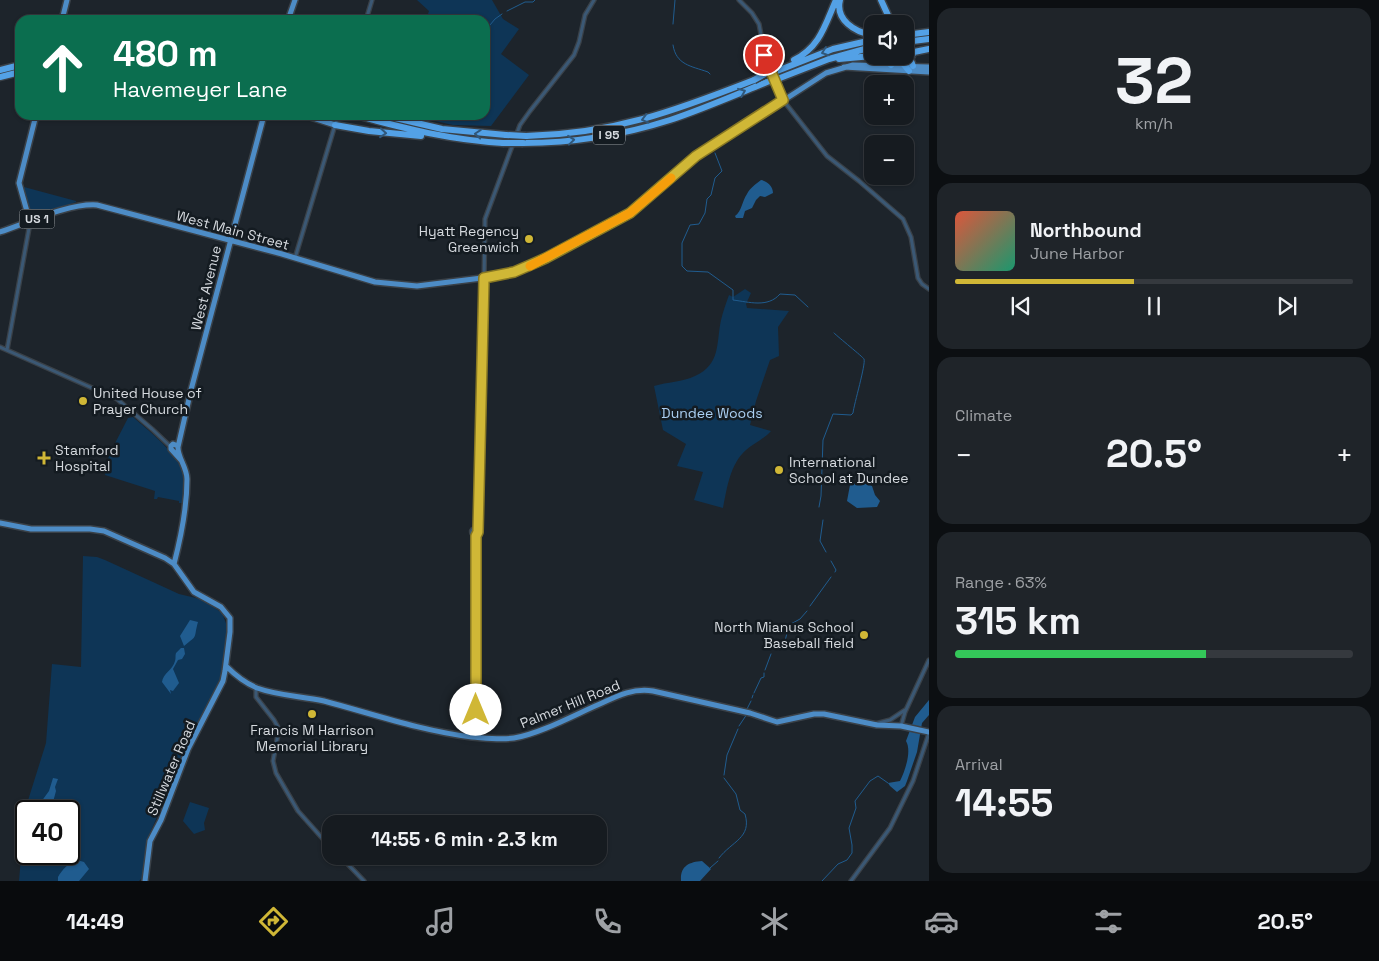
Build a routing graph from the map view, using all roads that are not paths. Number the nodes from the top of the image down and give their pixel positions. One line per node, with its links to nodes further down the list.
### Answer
1 (67, 0): 8 (main road)
2 (295, 0): 9 (main road)
3 (372, 0): 10 (street)
4 (594, 0): 52 (street)
5 (739, 0): 36 (street)
6 (838, 0): 13 (highway); 32 (highway)
7 (882, 0): 11 (highway)
8 (63, 15)
9 (290, 15)
10 (368, 15)
11 (890, 15)
12 (929, 32): 14 (highway)
13 (864, 33)
14 (914, 33)
15 (929, 39): 17 (highway)
16 (864, 42): 32 (highway, I 95, one-way to 32)
17 (914, 46)
18 (864, 49): 29 (highway, I 95)
19 (929, 49): 20 (highway)
20 (914, 52)
21 (864, 57): 29 (highway)
22 (864, 65): 27 (main road, US 1)
23 (891, 65): 30 (main road, US 1)
24 (906, 65): 30 (highway)
25 (910, 65): 30 (highway)
26 (15, 66): 31 (highway)
27 (844, 67): 30 (main road, US 1); 36 (main road, US 1)
28 (929, 67): 30 (main road, US 1)
29 (804, 68): 32 (highway, I 95)
30 (910, 68): 33 (main road, US 1)
31 (2, 69)
32 (778, 72): 37 (highway, I 95, bridge); 37 (highway, I 95, one-way to 32, bridge)
33 (929, 72)
34 (15, 73): 35 (highway)
35 (0, 76)
36 (783, 100): 52 (main road, US 1); 53 (street)
37 (692, 108): 46 (highway, I 95, one-way to 46, bridge); 47 (highway, I 95, one-way to 37, bridge)
38 (35, 120): 48 (main road)
39 (263, 120): 50 (main road, West Avenue)
40 (320, 120): 45 (main road)
41 (336, 120): 45 (street)
42 (374, 120): 47 (highway, I 95)
43 (401, 120): 46 (highway, I 95)
44 (418, 120): 46 (highway)
45 (335, 125): 47 (highway, one-way to 47); 51 (street)
46 (451, 130)
47 (466, 140)
48 (30, 222): 49 (main road, West Main Street / US 1); 50 (main road, West Main Street / US 1); 55 (street)
49 (0, 232)
50 (230, 240): 51 (main road, West Main Street / US 1); 56 (main road, West Avenue)
51 (295, 258): 52 (main road, West Main Street / US 1)
52 (484, 278): 58 (street)
53 (929, 289)
54 (0, 347): 55 (street)
55 (7, 350): 56 (street)
56 (175, 447): 60 (main road)
57 (0, 523): 60 (main road)
58 (475, 529): 59 (street); 59 (street)
59 (475, 534): 68 (street)
60 (174, 564): 62 (main road, Stillwater Road)
61 (929, 660): 64 (street)
62 (226, 666): 63 (main road, Palmer Hill Road); 71 (main road, Stillwater Road)
63 (256, 687): 68 (main road, Palmer Hill Road); 69 (street)
64 (907, 708): 65 (street); 66 (street)
65 (873, 724): 66 (main road, Palmer Hill Road); 68 (main road, Palmer Hill Road)
66 (900, 726): 67 (main road, Palmer Hill Road)
67 (927, 732): 73 (street)
68 (476, 737)
69 (322, 838)
70 (349, 865): 72 (street)
71 (144, 879)
72 (364, 881)
73 (851, 881)

